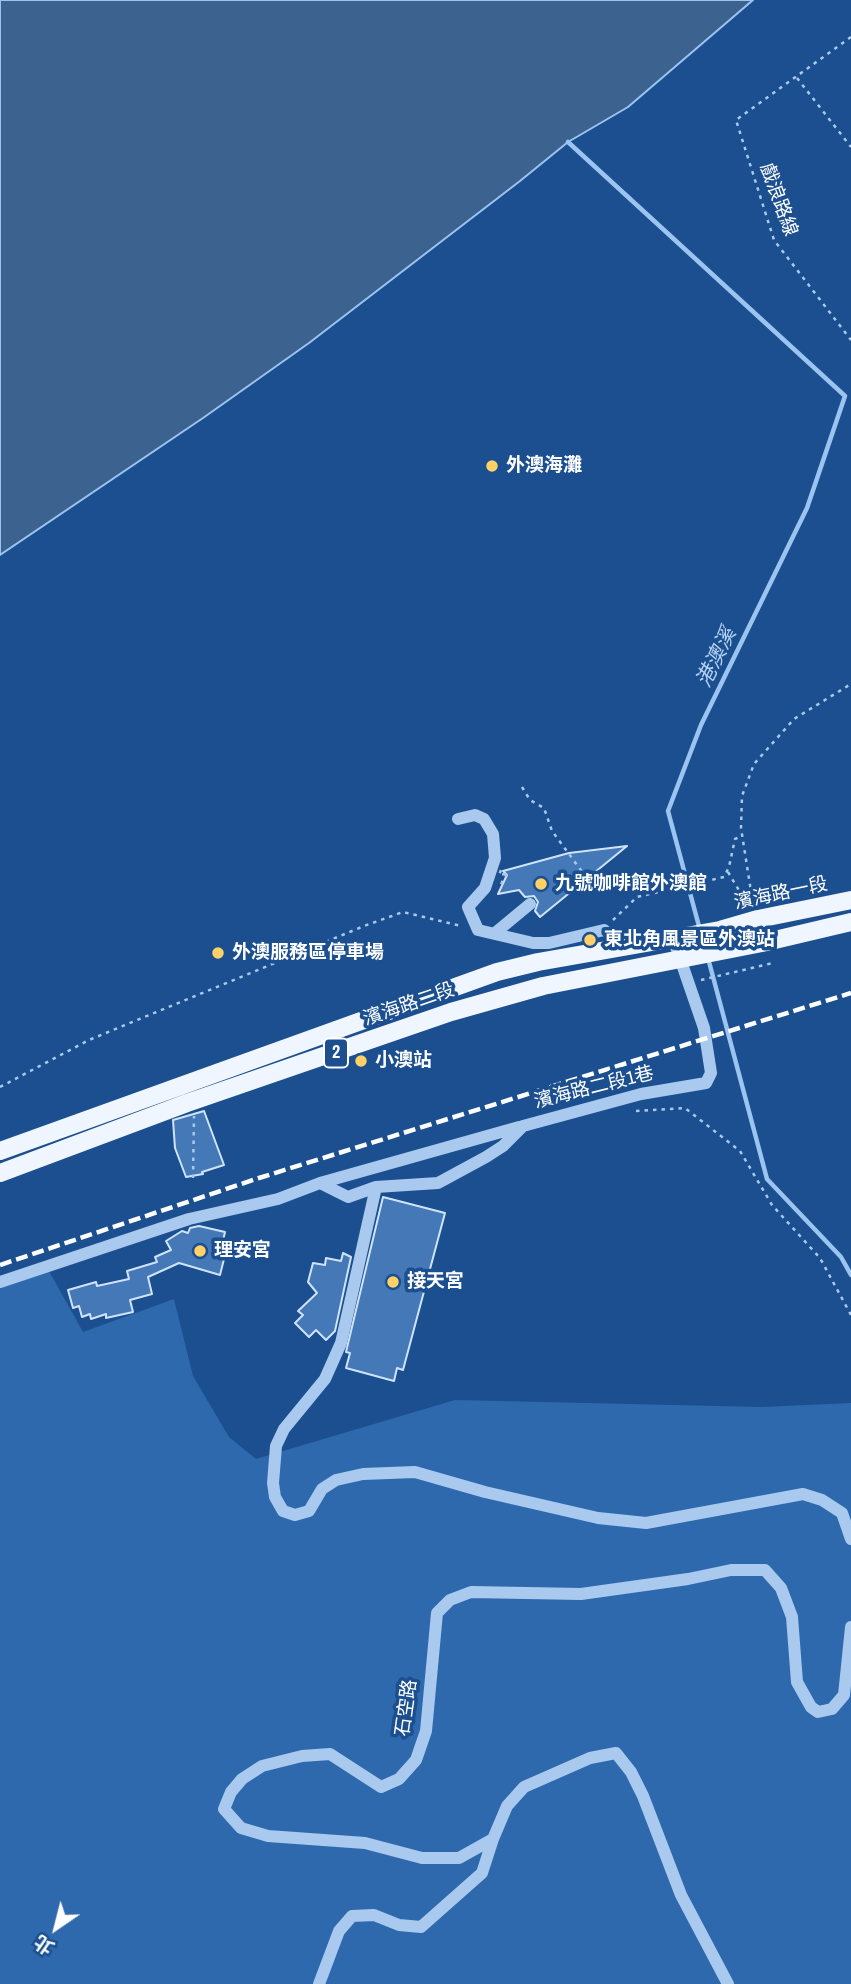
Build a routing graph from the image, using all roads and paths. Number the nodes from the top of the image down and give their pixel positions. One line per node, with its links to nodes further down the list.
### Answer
1 (851, 37): 2 (path, 戲浪路線)
2 (796, 77): 3 (path); 4 (path, 戲浪路線)
3 (851, 147)
4 (851, 340)
5 (851, 684): 8 (path)
6 (522, 787): 13 (path)
7 (458, 819): 20 (street)
8 (742, 836): 10 (path); 16 (path)
9 (501, 870): 12 (path, bridge)
10 (728, 872): 16 (path); 21 (path)
11 (596, 873): 13 (path)
12 (506, 874)
13 (588, 879): 14 (path)
14 (597, 892)
15 (851, 900): 23 (main road, 濱海路一段 / 2)
16 (753, 901): 18 (path)
17 (530, 904): 22 (street)
18 (754, 909)
19 (851, 922): 25 (main road, 2)
20 (478, 930): 22 (street); 34 (path)
21 (604, 930): 22 (street); 24 (street)
22 (495, 933): 26 (street)
23 (673, 938): 24 (main road, 濱海路二段 / 2); 25 (street, 濱海路二段1巷)
24 (626, 947): 26 (main road, 濱海路二段 / 2)
25 (680, 957): 30 (main road, 濱海路二段 / 2); 37 (street, 濱海路二段1巷)
26 (538, 962): 29 (main road, 濱海路二段 / 2)
27 (773, 963): 28 (path)
28 (696, 981)
29 (444, 993): 30 (main road); 31 (main road, 濱海路二段 / 2)
30 (451, 1012): 32 (main road, 濱海路二段 / 2)
31 (277, 1052): 32 (main road); 33 (main road, 濱海路二段 / 2)
32 (287, 1070): 35 (main road, 濱海路二段 / 2)
33 (182, 1085): 35 (main road); 38 (main road, 濱海路二段 / 2)
34 (0, 1087)
35 (191, 1108): 39 (main road, 濱海路二段 / 2); 40 (path)
36 (632, 1111): 44 (path)
37 (523, 1126): 41 (street); 42 (street, 濱海路二段1巷)
38 (4, 1149): 39 (main road)
39 (8, 1171)
40 (193, 1178)
41 (320, 1184): 42 (street, 濱海路二段1巷); 43 (street)
42 (376, 1187): 45 (street)
43 (0, 1282)
44 (851, 1315)
45 (851, 1539)
46 (851, 1627): 47 (street, 石空路)
47 (493, 1839): 48 (street); 49 (street)
48 (319, 1984)
49 (728, 1984)

